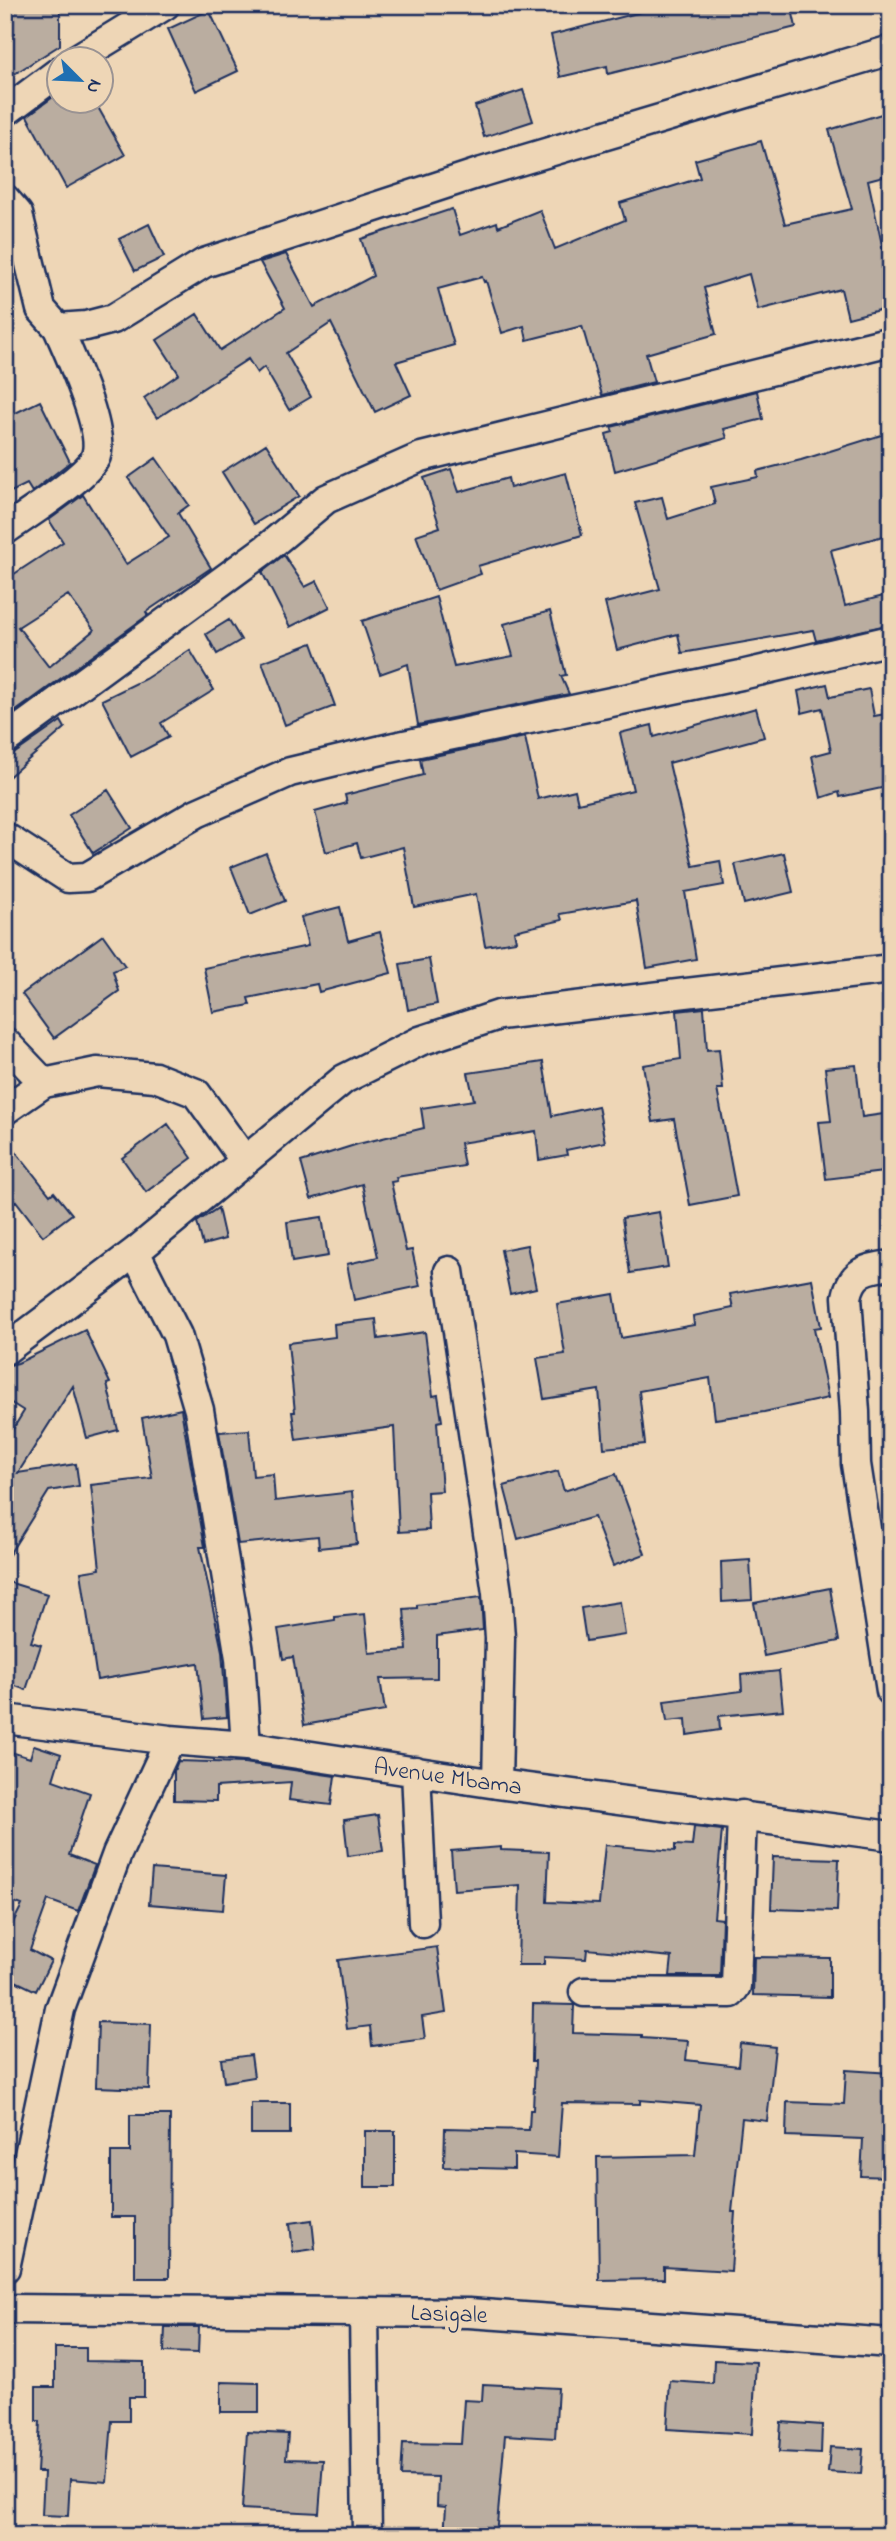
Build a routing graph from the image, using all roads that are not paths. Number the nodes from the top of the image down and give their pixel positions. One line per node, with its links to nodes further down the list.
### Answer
1 (165, 5): 2 (street)
2 (98, 46)
3 (891, 50): 7 (street)
4 (46, 81): 5 (street)
5 (5, 112)
6 (5, 199): 7 (street)
7 (58, 328): 9 (street)
8 (891, 341): 11 (street)
9 (5, 530)
10 (891, 640): 12 (street)
11 (5, 740)
12 (5, 837)
13 (891, 969): 17 (street)
14 (5, 1042): 15 (street)
15 (44, 1083): 16 (street); 17 (street)
16 (5, 1110)
17 (245, 1161): 18 (street)
18 (135, 1252): 21 (street); 25 (street)
19 (891, 1265): 22 (street)
20 (449, 1270): 27 (street)
21 (5, 1350)
22 (891, 1691)
23 (5, 1719): 24 (street, Avenue Mbama)
24 (170, 1740): 25 (street, Avenue Mbama); 32 (street)
25 (246, 1746): 26 (street, Avenue Mbama)
26 (416, 1771): 27 (street, Avenue Mbama); 30 (street)
27 (497, 1784): 28 (street, Avenue Mbama)
28 (742, 1815): 29 (street, Avenue Mbama); 31 (street)
29 (891, 1836)
30 (423, 1923)
31 (584, 1992)
32 (5, 2268)
33 (5, 2309): 34 (street, Lasigale)
34 (365, 2312): 35 (street, Lasigale); 36 (street)
35 (891, 2343)
36 (367, 2536)

